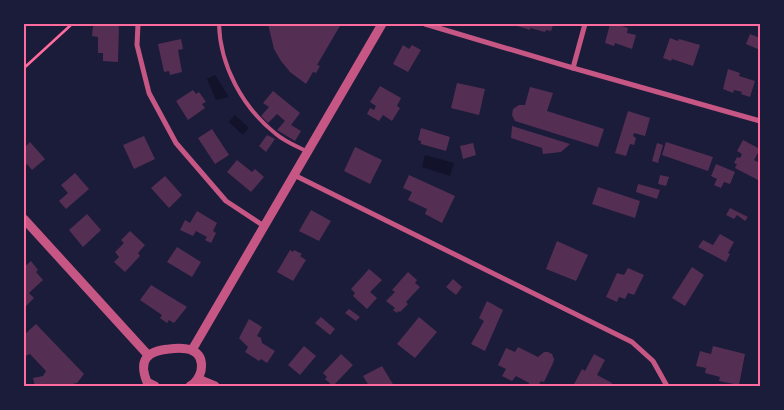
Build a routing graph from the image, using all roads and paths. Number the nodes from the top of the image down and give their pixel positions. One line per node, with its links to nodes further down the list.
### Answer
1 (72, 24): 7 (path)
2 (138, 24): 13 (street)
3 (219, 24): 10 (lane)
4 (382, 24): 10 (street)
5 (425, 24): 8 (street)
6 (585, 24): 8 (street)
7 (24, 68)
8 (573, 68): 9 (street)
9 (760, 121)
10 (308, 152): 11 (street)
11 (294, 175): 13 (street); 20 (street)
12 (24, 219): 15 (street)
13 (264, 226): 14 (street)
14 (192, 350): 15 (street); 16 (street)
15 (148, 355): 17 (street)
16 (198, 379): 18 (street); 19 (street)
17 (148, 385)
18 (190, 386)
19 (215, 386)
20 (667, 386)

